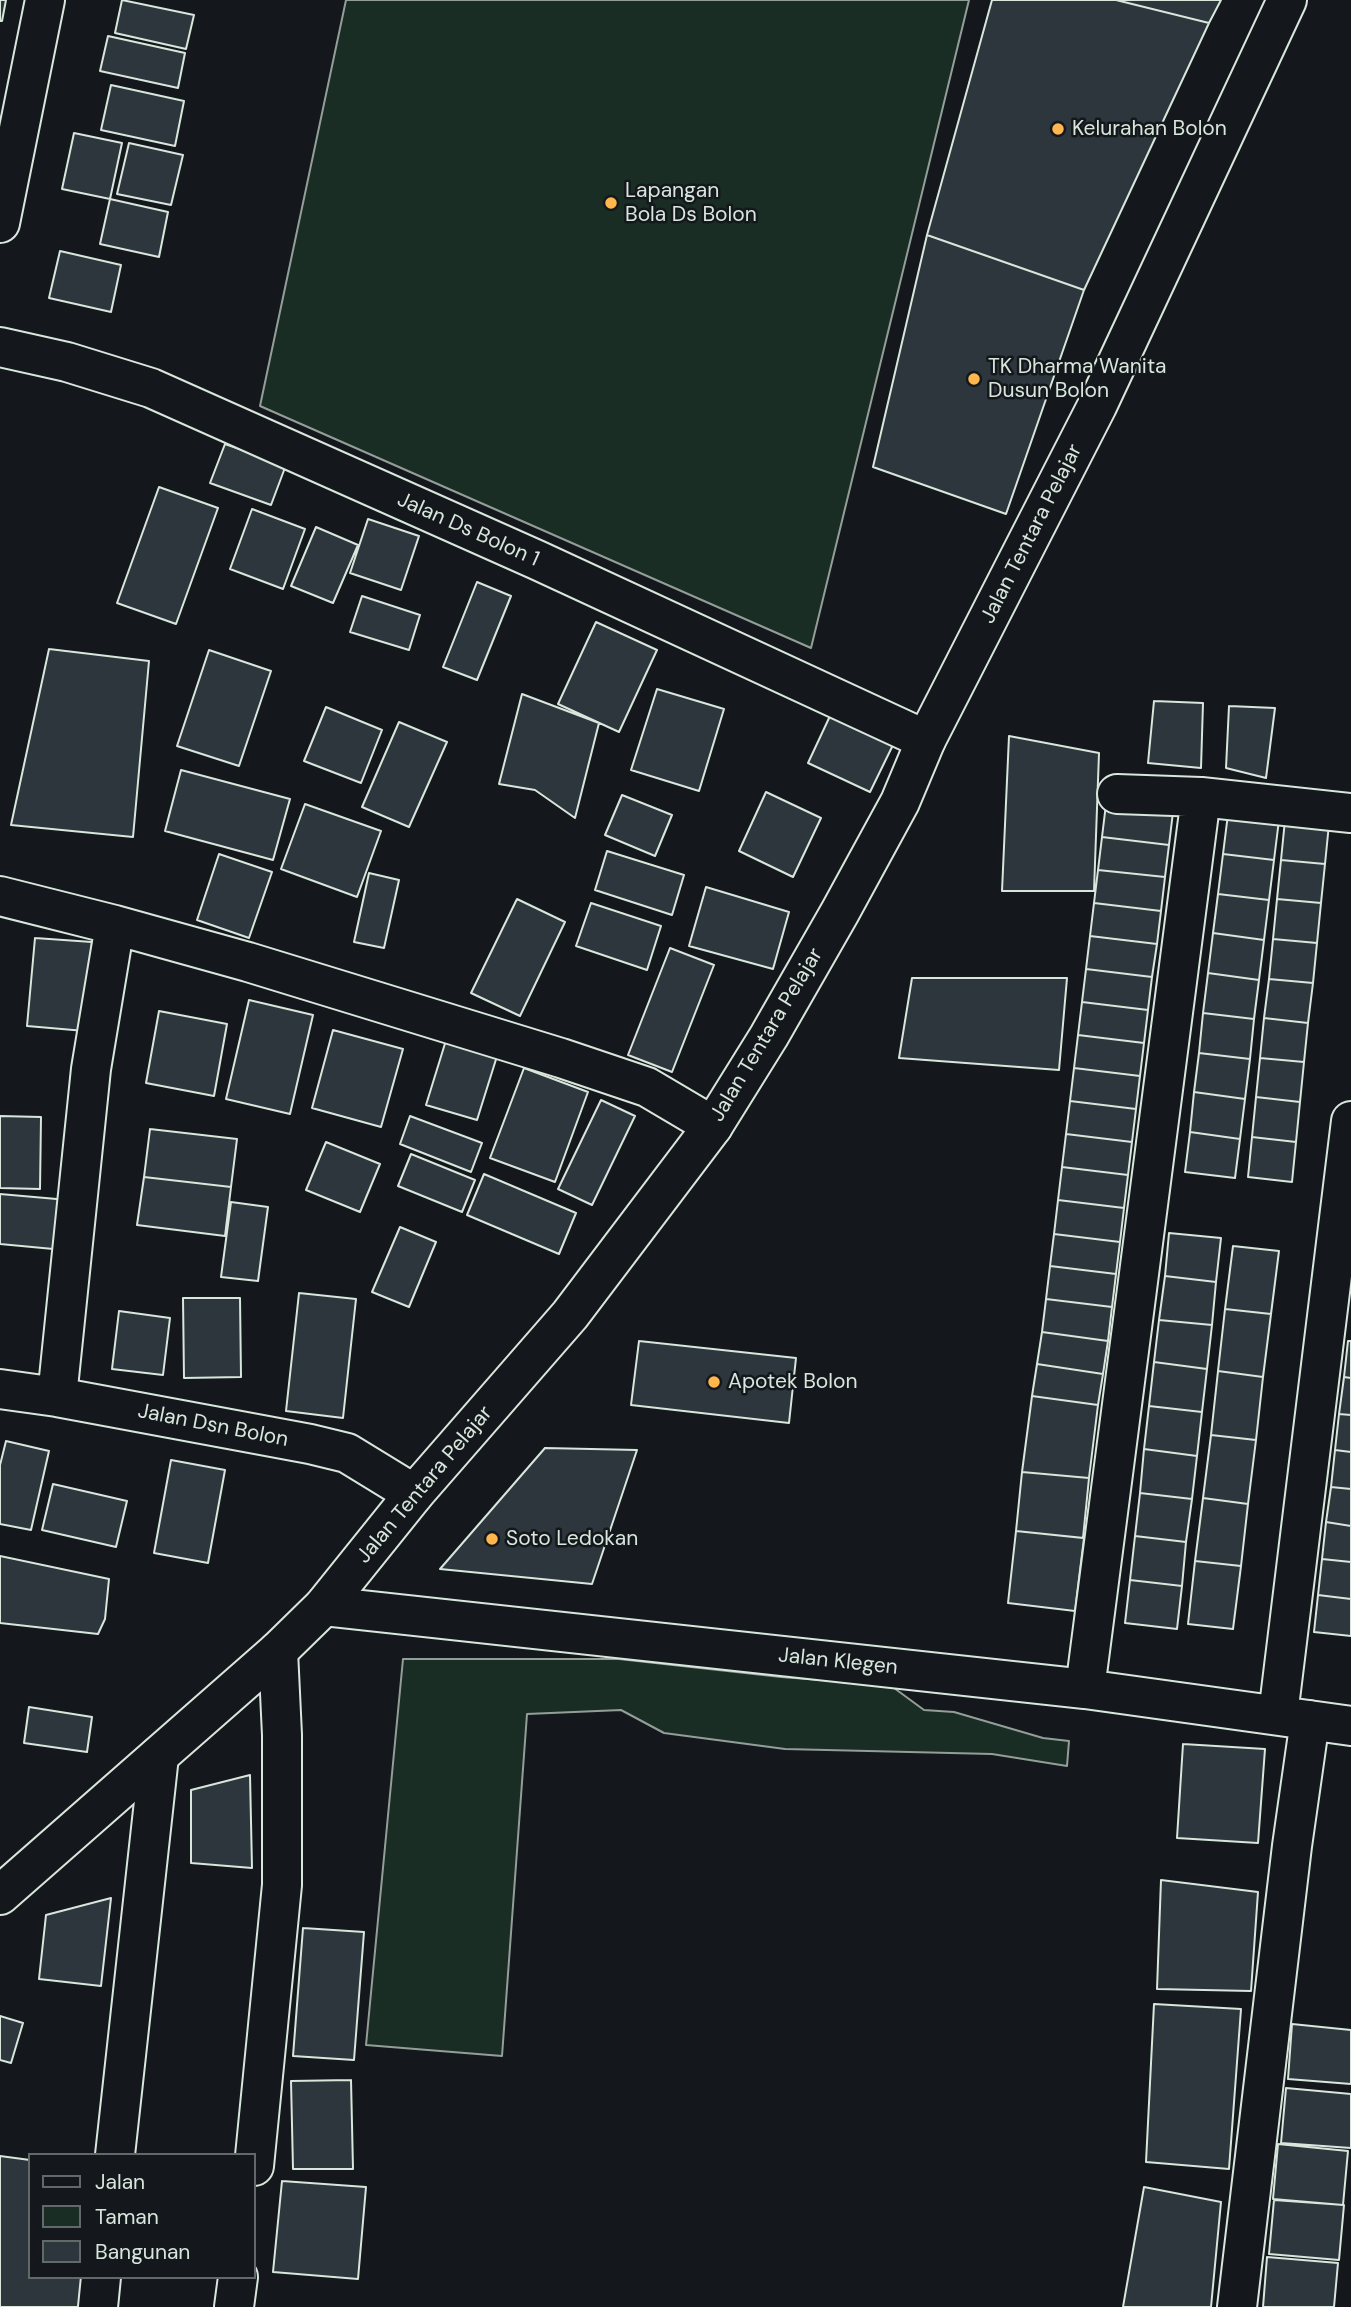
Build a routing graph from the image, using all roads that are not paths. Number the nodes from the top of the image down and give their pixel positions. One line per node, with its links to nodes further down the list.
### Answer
1 (46, 0): 3 (street)
2 (1287, 0): 5 (street, Jalan Tentara Pelajar)
3 (0, 223)
4 (0, 347): 5 (street, Jalan Ds Bolon 1)
5 (926, 740): 12 (street, Jalan Tentara Pelajar)
6 (1117, 794): 7 (street)
7 (1201, 797): 8 (street); 18 (street)
8 (1351, 813)
9 (0, 897): 10 (street)
10 (115, 925): 12 (street); 14 (street)
11 (1351, 1121): 19 (street)
12 (713, 1126): 15 (street, Jalan Tentara Pelajar)
13 (0, 1390): 14 (street, Jalan Dsn Bolon)
14 (57, 1396): 15 (street, Jalan Dsn Bolon)
15 (414, 1494): 16 (street, Jalan Tentara Pelajar)
16 (324, 1606): 17 (street, Jalan Tentara Pelajar); 18 (street, Jalan Klegen)
17 (278, 1651): 21 (street, Jalan Tentara Pelajar); 24 (street)
18 (1085, 1689): 19 (street, Jalan Klegen)
19 (1294, 1718): 20 (street, Jalan Klegen); 29 (street)
20 (1351, 1726)
21 (159, 1756): 22 (street, Jalan Tentara Pelajar); 23 (street)
22 (0, 1895)
23 (115, 2153)
24 (255, 2153)
25 (101, 2279): 27 (street)
26 (238, 2279): 28 (street)
27 (98, 2307)
28 (234, 2307)
29 (1237, 2307)

